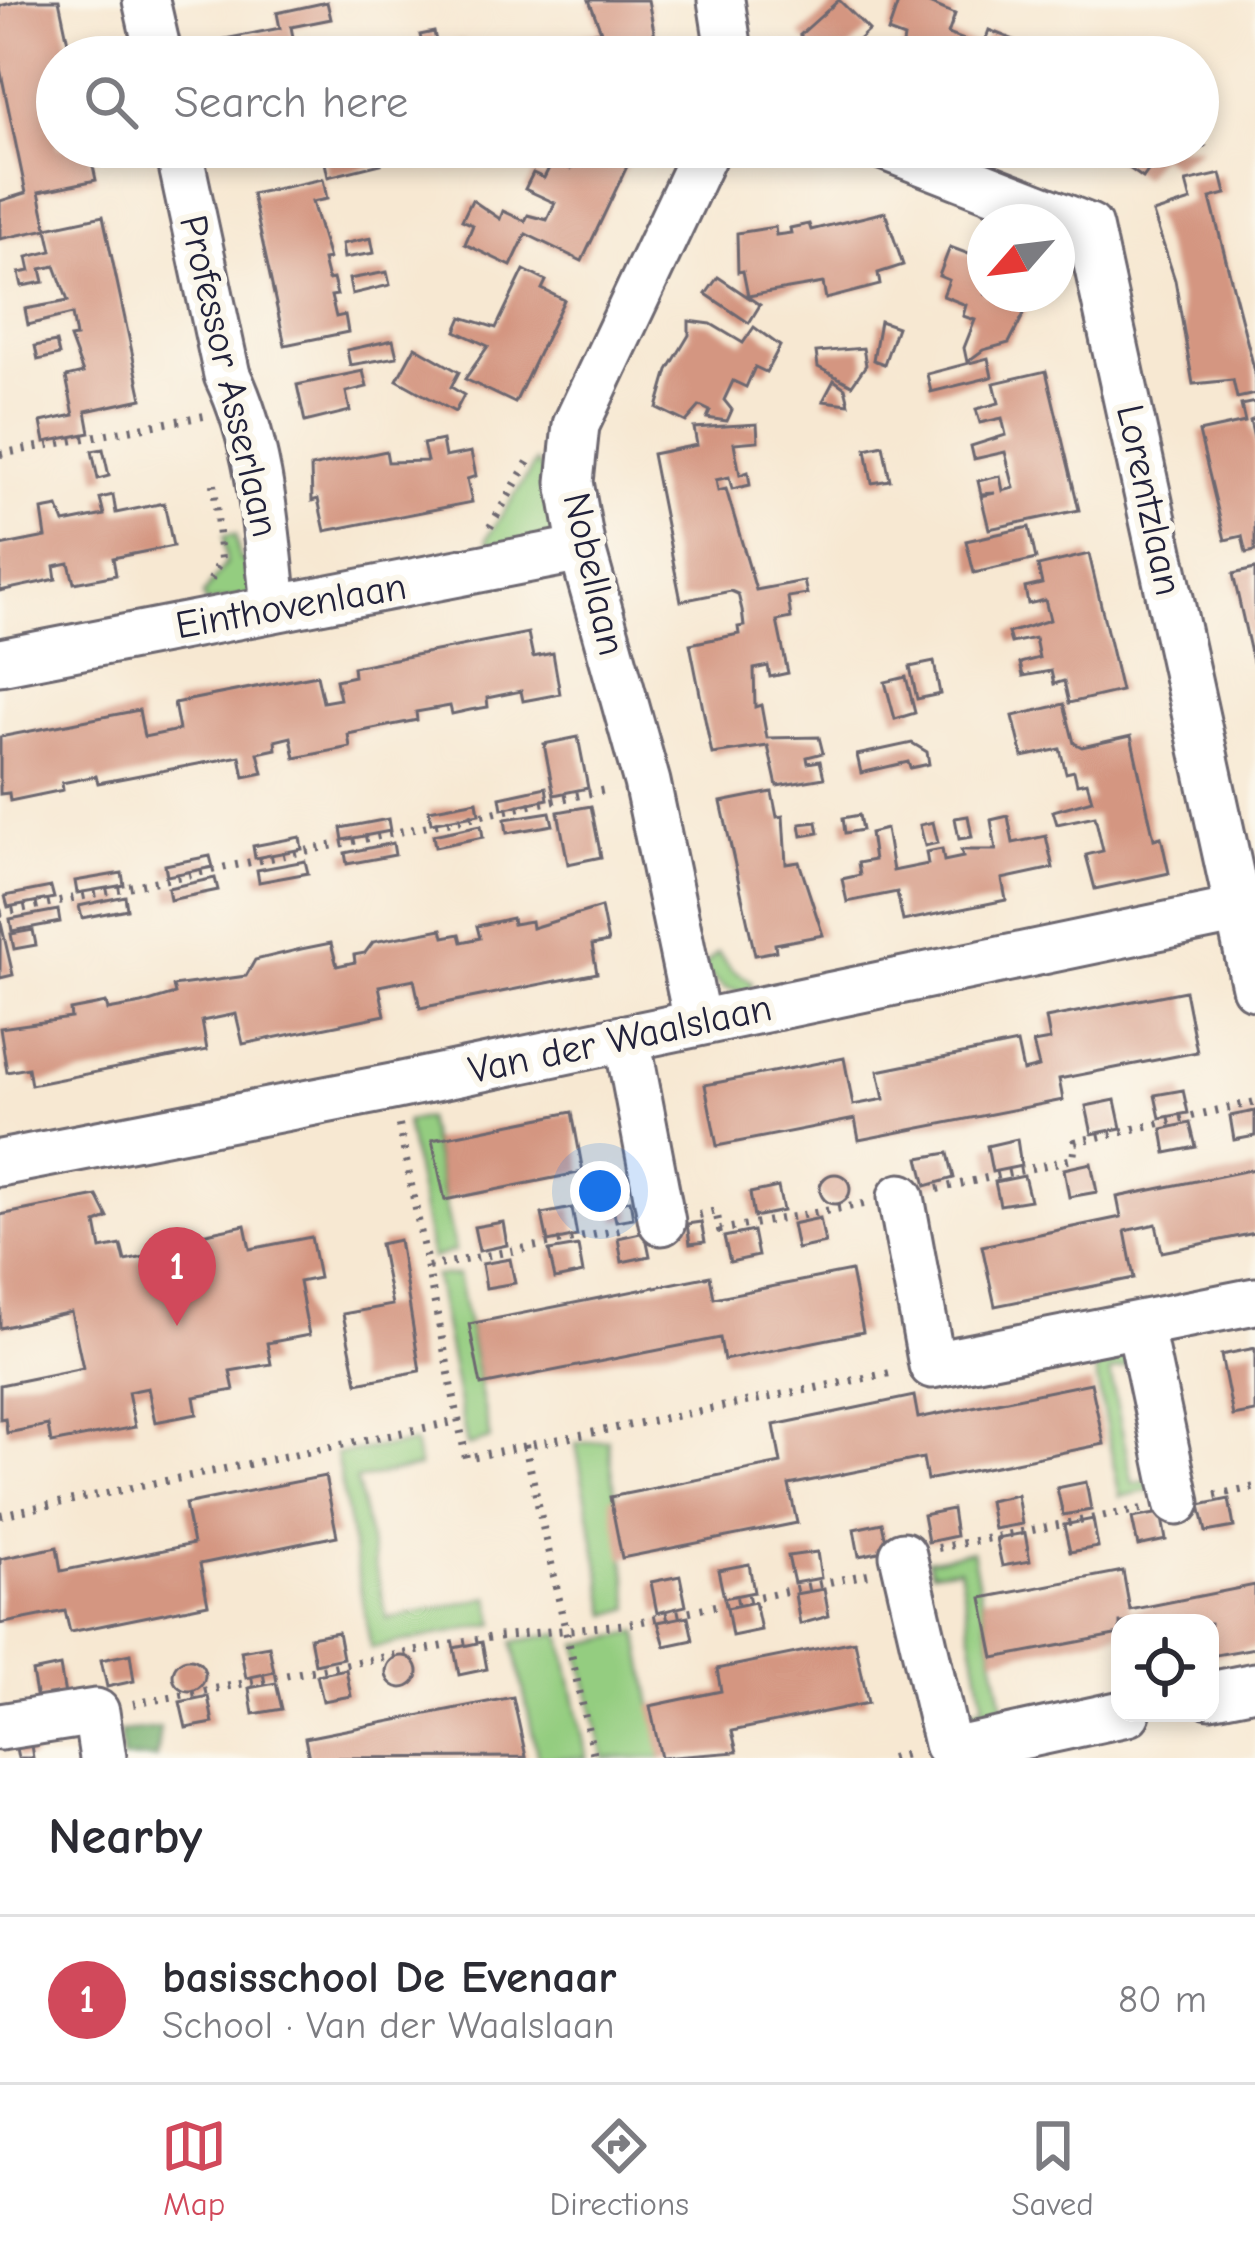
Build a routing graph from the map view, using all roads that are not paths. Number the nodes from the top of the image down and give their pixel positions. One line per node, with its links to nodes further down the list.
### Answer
1 (146, 0): 3 (street)
2 (721, 0): 4 (street)
3 (154, 36)
4 (727, 36)
5 (182, 168): 9 (street, Professor Asserlaan)
6 (697, 168): 8 (street, Nobellaan)
7 (939, 168): 11 (street, Lorentzlaan)
8 (582, 549): 9 (street, Einthovenlaan); 13 (street, Nobellaan)
9 (274, 606): 10 (street, Einthovenlaan)
10 (0, 662)
11 (1239, 910): 12 (street, Lorentzlaan); 13 (street, Van der Waalslaan)
12 (1255, 987)
13 (697, 1022): 14 (street, Van der Waalslaan)
14 (627, 1038): 15 (street, Van der Waalslaan); 17 (street)
15 (0, 1163)
16 (901, 1197): 19 (street)
17 (662, 1222)
18 (1255, 1301): 19 (street)
19 (1140, 1327): 20 (street)
20 (1177, 1502)
21 (904, 1560): 22 (street)
22 (1111, 1716)
23 (0, 1727): 24 (street)
24 (104, 1758)

